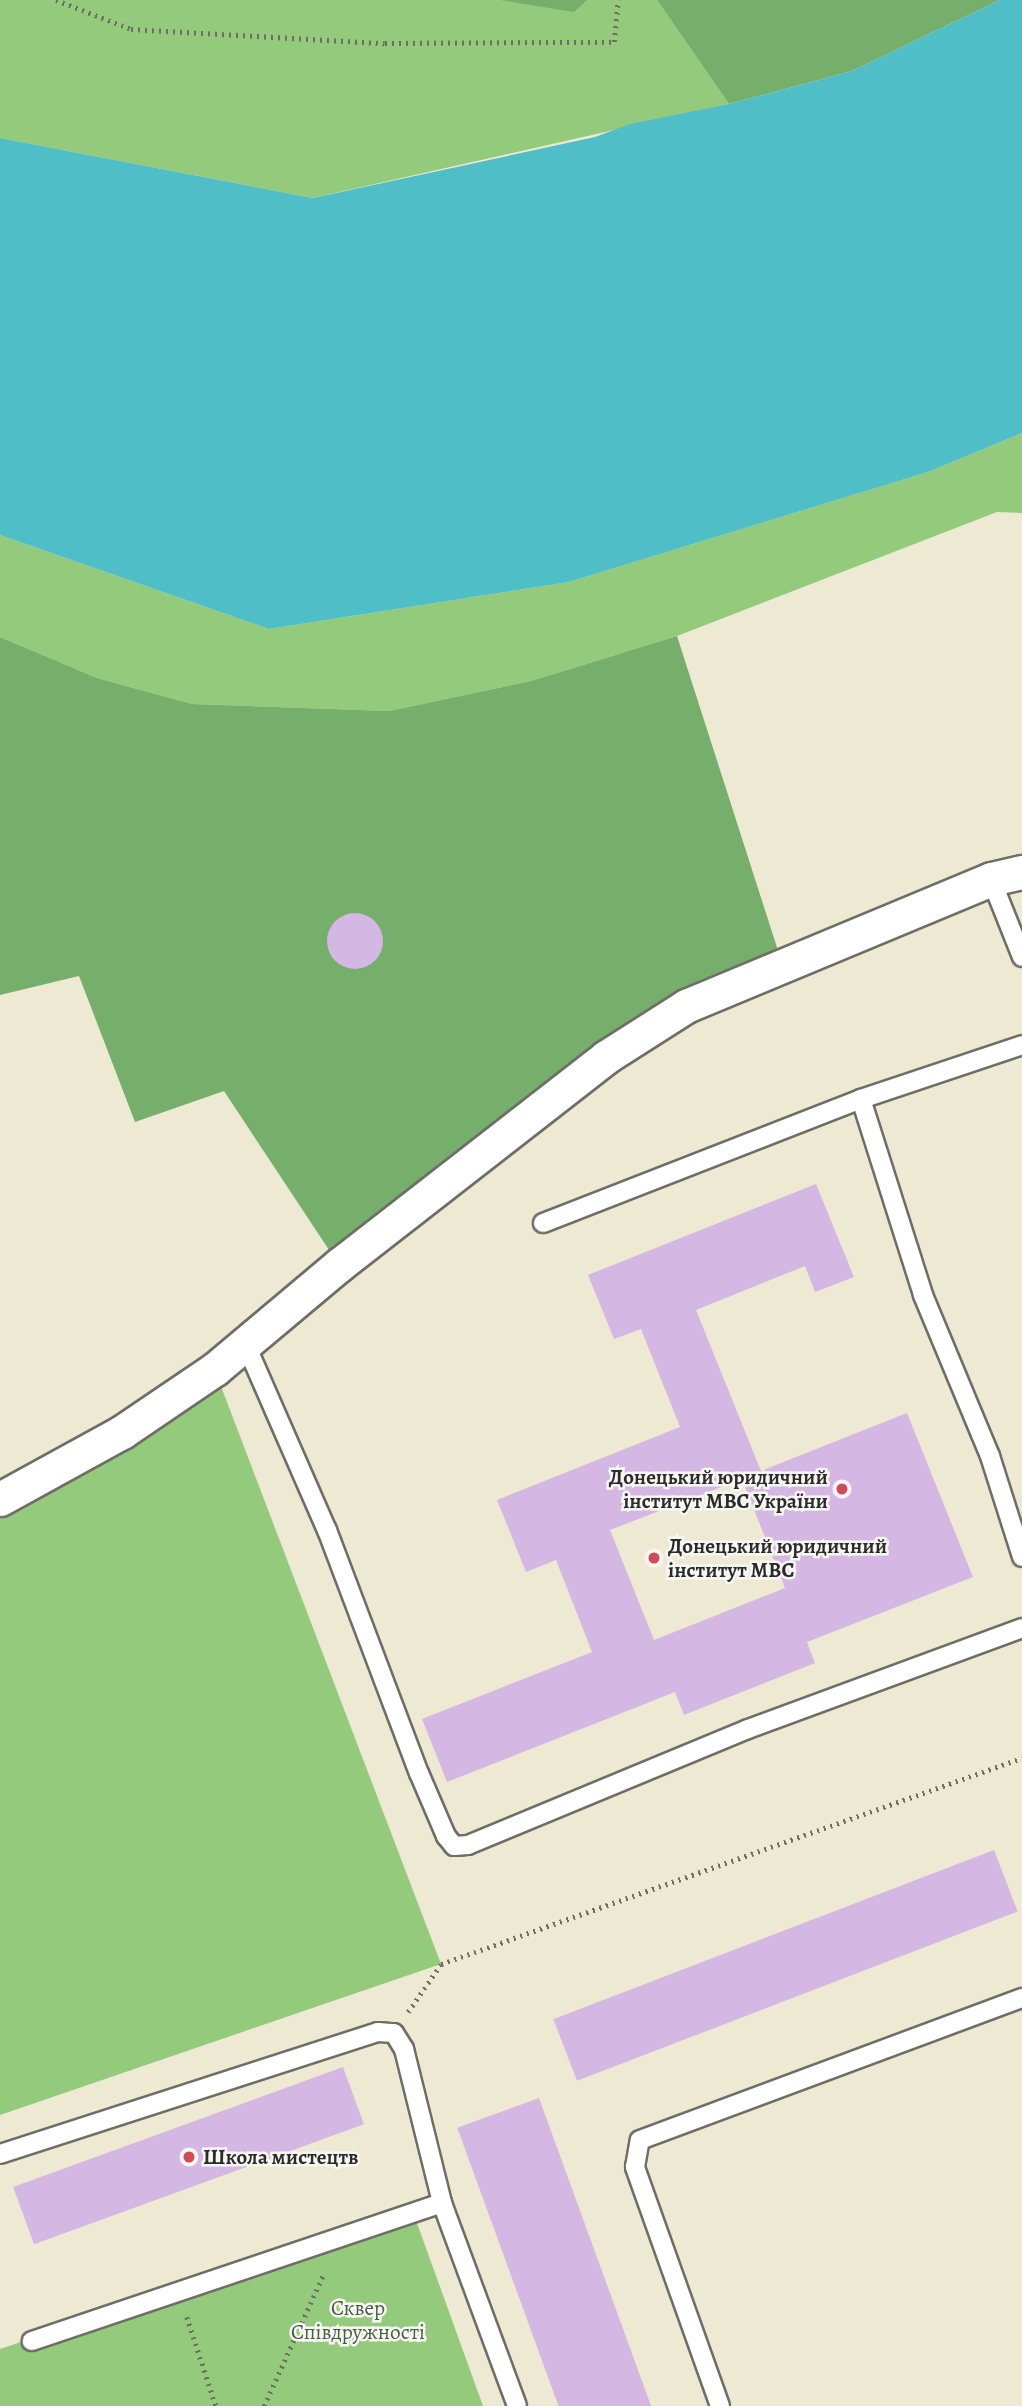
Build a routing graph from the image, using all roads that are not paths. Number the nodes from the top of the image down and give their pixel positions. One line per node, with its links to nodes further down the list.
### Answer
1 (1006, 875): 2 (lane); 6 (street)
2 (1022, 957)
3 (1022, 1045): 4 (lane)
4 (861, 1099): 5 (lane); 8 (lane)
5 (542, 1223)
6 (246, 1345): 7 (street); 9 (lane)
7 (0, 1499)
8 (1022, 1557)
9 (1022, 1628)
10 (1022, 1998): 15 (lane)
11 (0, 2154): 12 (lane)
12 (442, 2203): 13 (lane); 14 (lane)
13 (32, 2341)
14 (517, 2406)
15 (720, 2406)

